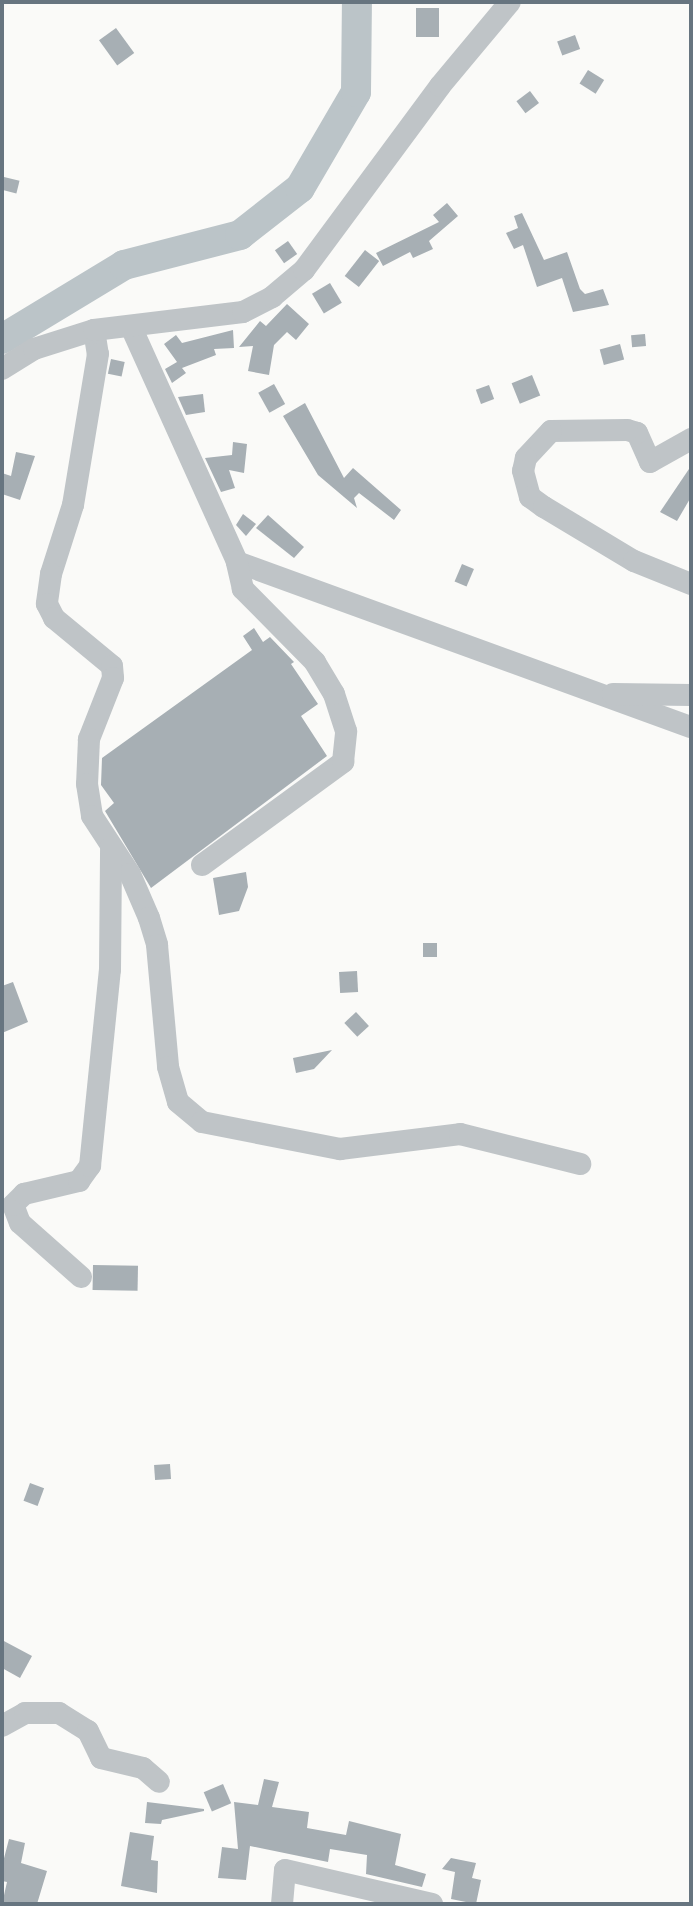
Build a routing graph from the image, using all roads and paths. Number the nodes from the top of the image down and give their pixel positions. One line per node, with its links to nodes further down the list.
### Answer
1 (510, 2): 2 (street)
2 (132, 329): 3 (street); 6 (street)
3 (94, 330): 4 (street); 11 (street)
4 (2, 369)
5 (691, 439): 7 (street)
6 (237, 562): 8 (street); 12 (street)
7 (691, 584)
8 (599, 695): 9 (street); 10 (street)
9 (691, 695)
10 (691, 727)
11 (111, 847): 13 (street); 14 (street)
12 (202, 865)
13 (580, 1164)
14 (81, 1277)
15 (2, 1726): 16 (street)
16 (159, 1782)
17 (282, 1904): 18 (street)
18 (432, 1904)

